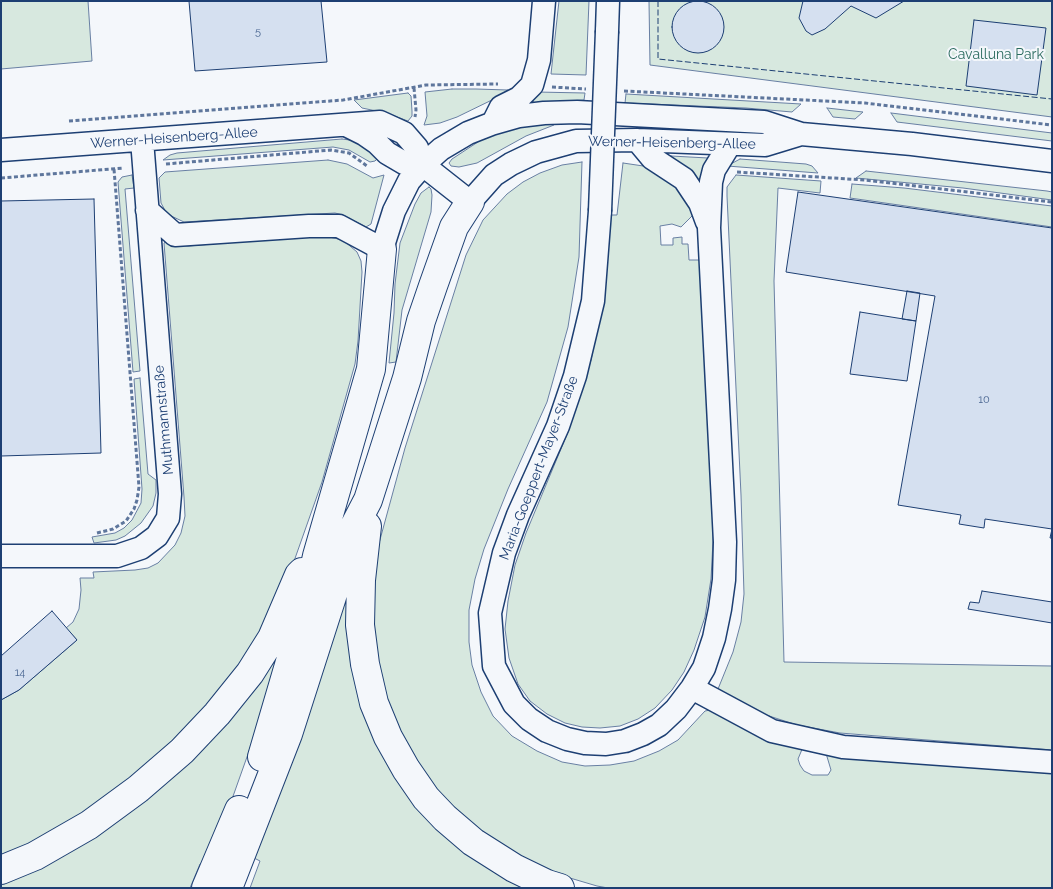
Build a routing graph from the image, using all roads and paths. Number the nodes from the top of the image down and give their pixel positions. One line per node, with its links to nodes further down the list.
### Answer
1 (544, 1): 5 (street)
2 (608, 1): 28 (street, Maria-Goeppert-Mayer-Straße, bridge)
3 (414, 88): 4 (path)
4 (60, 122)
5 (491, 124): 7 (street, Werner-Heisenberg-Allee); 14 (street, Werner-Heisenberg-Allee)
6 (346, 125): 8 (street, Werner-Heisenberg-Allee); 12 (street, Werner-Heisenberg-Allee); 14 (street, Werner-Heisenberg-Allee)
7 (801, 134): 10 (street, Werner-Heisenberg-Allee); 13 (street, Werner-Heisenberg-Allee)
8 (142, 140): 11 (street, Werner-Heisenberg-Allee); 15 (street, Muthmannstraße)
9 (637, 140): 10 (street, Werner-Heisenberg-Allee); 19 (street, Werner-Heisenberg-Allee); 22 (street, Maria-Goeppert-Mayer-Straße)
10 (730, 144): 17 (street, Maria-Goeppert-Mayer-Straße)
11 (1, 150)
12 (387, 153): 14 (street, Werner-Heisenberg-Allee); 15 (path)
13 (1052, 161)
14 (423, 165): 19 (street, Werner-Heisenberg-Allee); 23 (street, Werner-Heisenberg-Allee)
15 (144, 166): 16 (path); 21 (street, Muthmannstraße)
16 (114, 169): 18 (path); 25 (path)
17 (714, 170): 20 (path); 22 (street, Maria-Goeppert-Mayer-Straße)
18 (1, 178)
19 (470, 202): 24 (highway)
20 (1052, 202)
21 (147, 210): 23 (street); 26 (street, Muthmannstraße)
22 (710, 228): 28 (street, Maria-Goeppert-Mayer-Straße)
23 (382, 249): 27 (highway)
24 (368, 500): 31 (highway); 32 (highway)
25 (90, 533)
26 (1, 556)
27 (317, 556): 30 (highway); 31 (highway)
28 (692, 688): 29 (street)
29 (1052, 762)
30 (1, 870)
31 (218, 886)
32 (560, 888)

